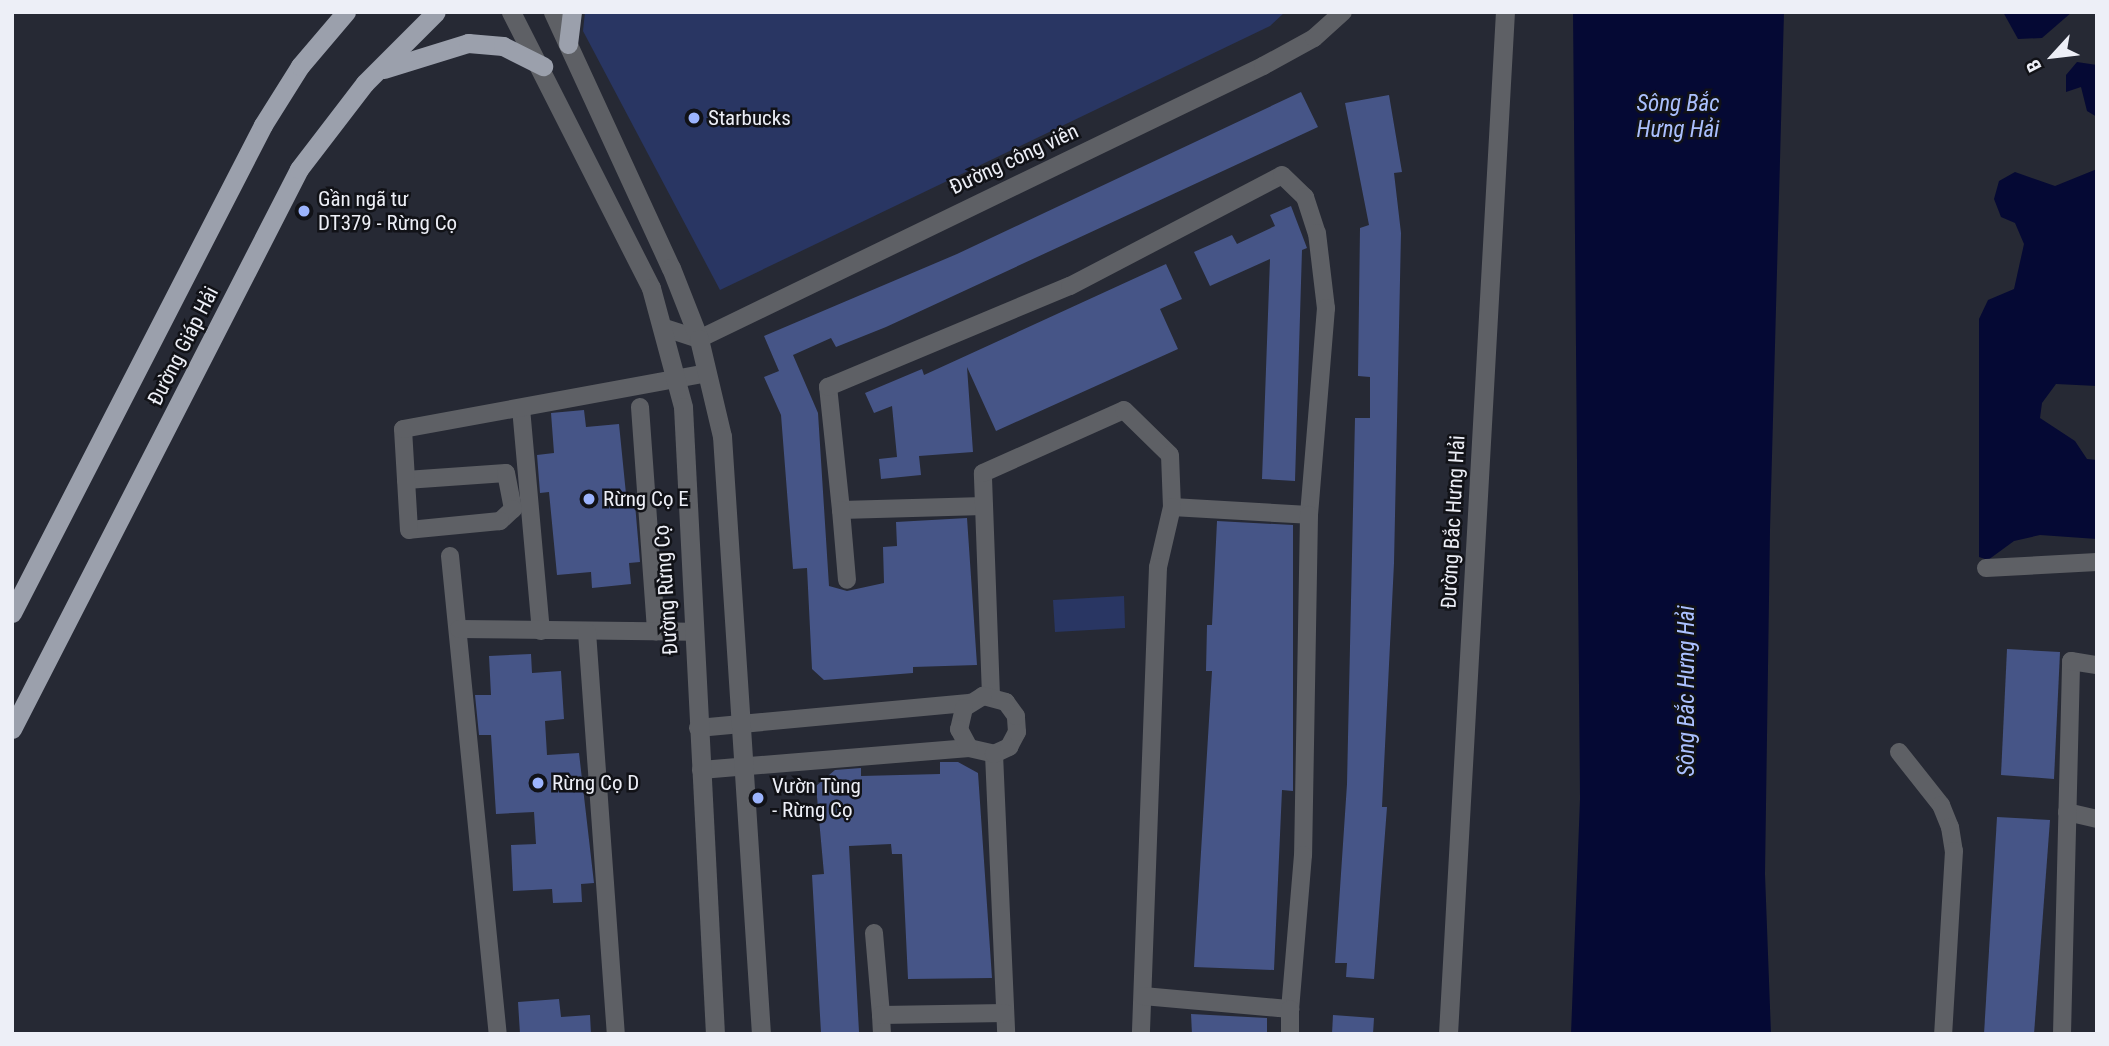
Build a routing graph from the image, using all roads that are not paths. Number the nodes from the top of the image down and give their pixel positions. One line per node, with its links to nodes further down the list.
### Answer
1 (346, 12): 26 (highway, Đường Giáp Hải)
2 (436, 12): 10 (highway, Đường Giáp Hải)
3 (510, 12): 9 (street, Đường Rừng Cọ)
4 (553, 12): 8 (street)
5 (572, 12): 8 (highway)
6 (1343, 12): 12 (street, Đường công viên)
7 (1505, 12): 57 (street, Đường Bắc Hưng Hải)
8 (568, 44): 12 (street)
9 (542, 66): 10 (highway); 11 (street, Đường Rừng Cọ)
10 (377, 72): 37 (highway, Đường Giáp Hải)
11 (665, 328): 12 (street); 14 (street, Đường Rừng Cọ)
12 (699, 339): 13 (street)
13 (707, 373): 14 (street); 35 (street)
14 (677, 380): 16 (street); 31 (street, Đường Rừng Cọ)
15 (640, 407): 29 (street)
16 (522, 408): 17 (street); 28 (street)
17 (406, 480): 17 (street)
18 (984, 506): 19 (street); 20 (street); 33 (street)
19 (1172, 507): 21 (street); 46 (street)
20 (841, 510): 21 (street); 25 (street)
21 (1309, 515): 47 (street)
22 (450, 556): 27 (street)
23 (2097, 562): 24 (street)
24 (1986, 568)
25 (847, 580)
26 (12, 614)
27 (459, 629): 28 (street); 50 (street)
28 (541, 631): 30 (street)
29 (656, 631): 30 (street); 31 (street)
30 (587, 632): 51 (street)
31 (692, 632): 36 (street, Đường Rừng Cọ)
32 (2097, 665): 43 (street)
33 (991, 696): 34 (street); 40 (street)
34 (969, 703): 35 (street); 38 (street)
35 (739, 726): 36 (street); 41 (street)
36 (698, 728): 42 (street, Đường Rừng Cọ)
37 (12, 729)
38 (969, 748): 40 (street); 41 (street)
39 (1899, 752): 58 (street)
40 (994, 754): 48 (street)
41 (742, 770): 42 (street); 53 (street)
42 (701, 771): 52 (street, Đường Rừng Cọ)
43 (2067, 812): 44 (street); 59 (street)
44 (2097, 819)
45 (874, 933): 49 (street)
46 (1143, 996): 47 (street); 55 (street)
47 (1290, 1009): 56 (street)
48 (1005, 1013): 49 (street); 54 (street)
49 (882, 1025)
50 (498, 1034)
51 (616, 1034)
52 (715, 1034)
53 (761, 1034)
54 (1006, 1034)
55 (1141, 1034)
56 (1290, 1034)
57 (1448, 1034)
58 (1943, 1034)
59 (2062, 1034)

